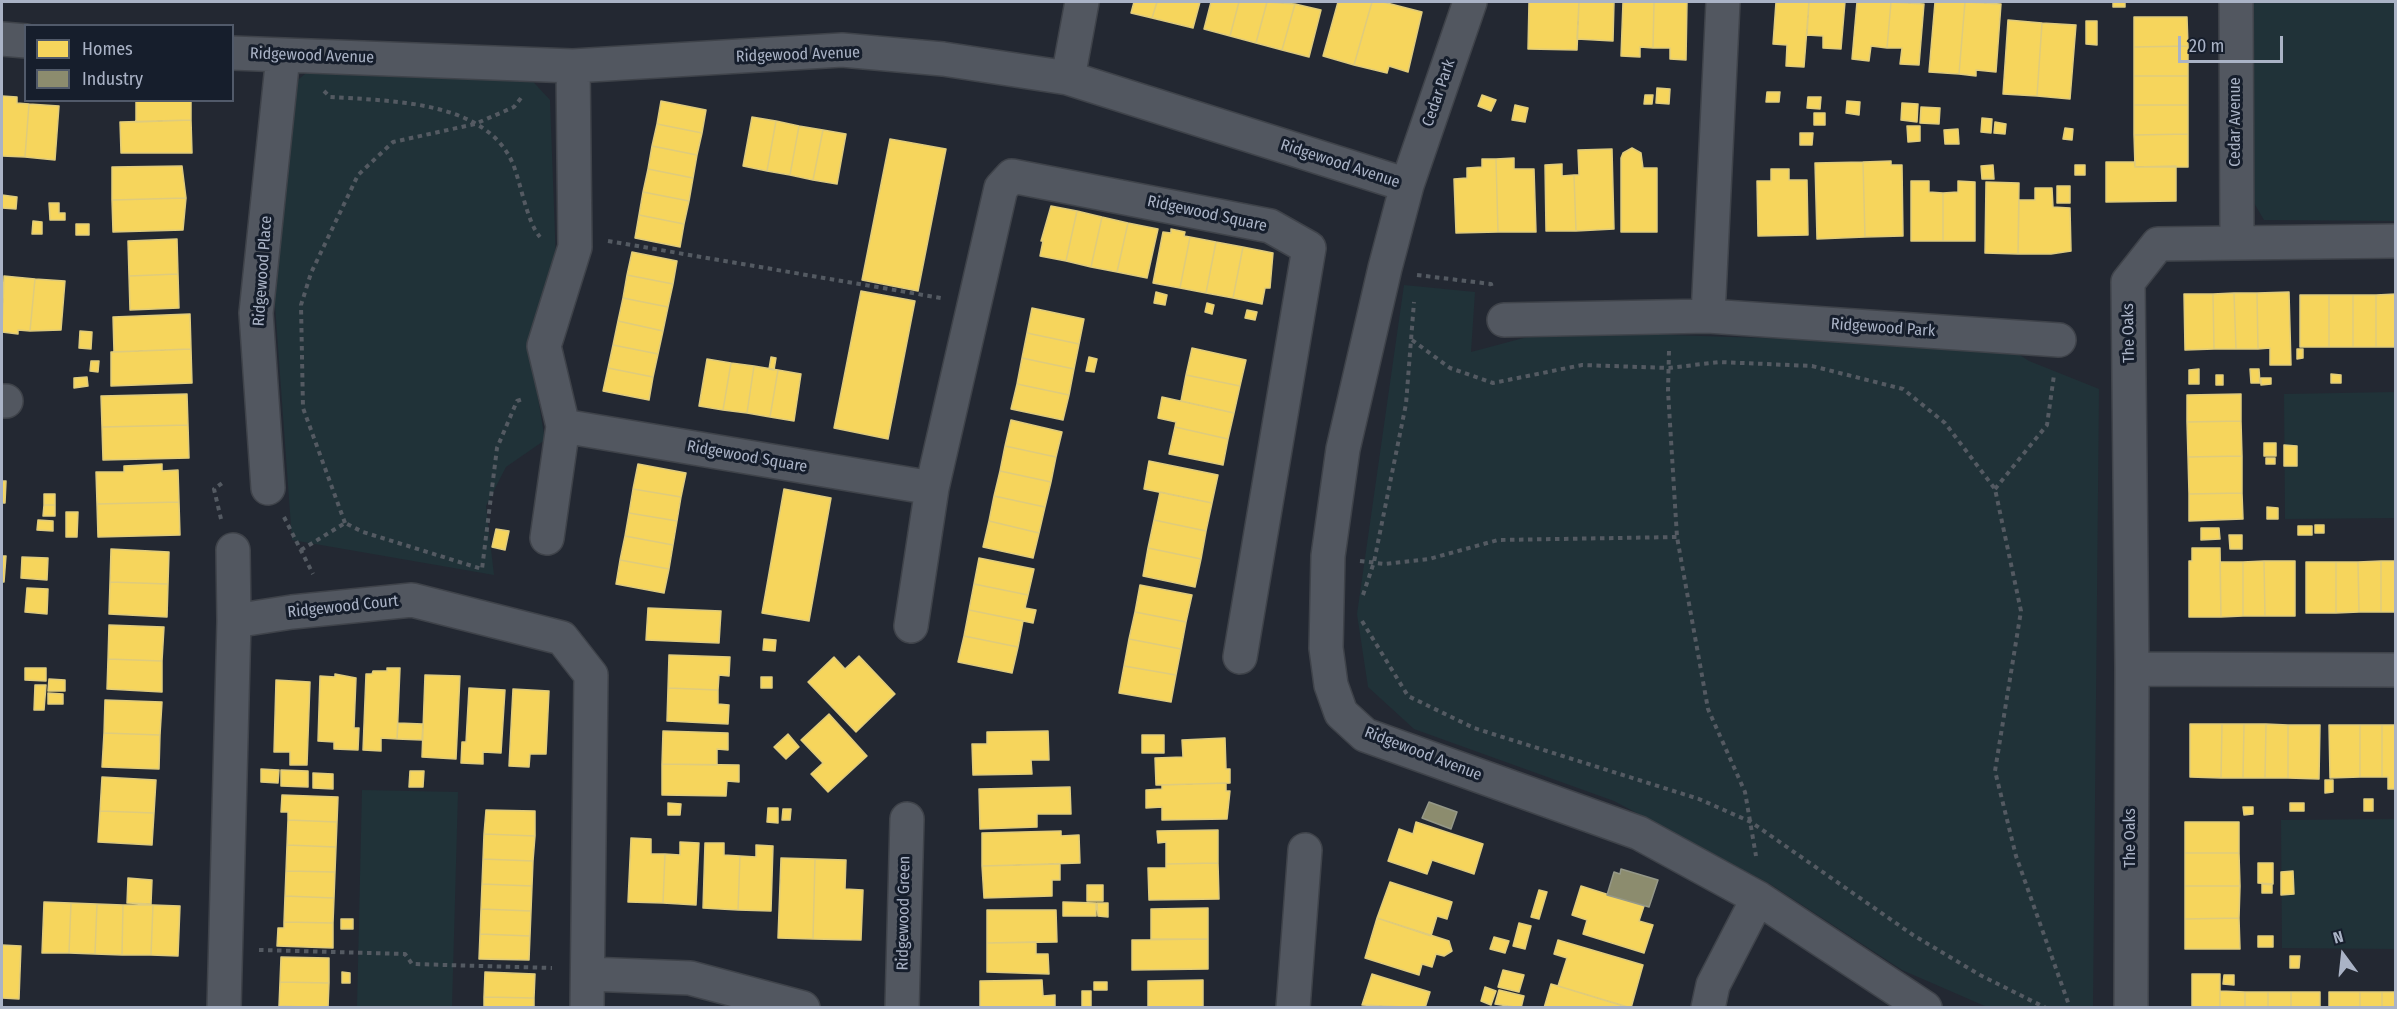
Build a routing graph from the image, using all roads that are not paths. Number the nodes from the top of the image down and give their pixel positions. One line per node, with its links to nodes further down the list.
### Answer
1 (1082, 2): 10 (street)
2 (1470, 2): 11 (street, Cedar Park)
3 (1723, 2): 14 (street)
4 (2236, 2): 13 (street, Cedar Avenue)
5 (2, 39): 6 (street)
6 (24, 41)
7 (234, 53): 8 (street, Ridgewood Avenue)
8 (283, 56): 9 (street, Ridgewood Avenue); 18 (street, Ridgewood Place)
9 (559, 66): 10 (street, Ridgewood Avenue); 17 (street)
10 (1068, 78): 11 (street, Ridgewood Avenue)
11 (1407, 185): 29 (street, Ridgewood Avenue)
12 (2396, 241): 13 (street, The Oaks)
13 (2237, 243): 25 (street, The Oaks)
14 (1708, 316): 15 (street, Ridgewood Park); 16 (street, Ridgewood Park)
15 (1504, 320)
16 (2059, 340)
17 (563, 426): 19 (street, Ridgewood Square); 20 (street)
18 (268, 488)
19 (932, 488): 23 (street, Ridgewood Square); 24 (street, Ridgewood Square)
20 (547, 538)
21 (233, 550): 22 (street)
22 (234, 621): 30 (street, Ridgewood Court); 31 (street)
23 (911, 626)
24 (1240, 657)
25 (2132, 669): 26 (street); 38 (street, The Oaks)
26 (2396, 670)
27 (907, 819): 34 (street, Ridgewood Green)
28 (1305, 850): 35 (street)
29 (1758, 898): 36 (street); 37 (street, Ridgewood Avenue)
30 (588, 972): 32 (street, Ridgewood Court); 33 (street)
31 (224, 1008)
32 (587, 1008)
33 (803, 1008)
34 (902, 1008)
35 (1293, 1008)
36 (1708, 1008)
37 (1925, 1008)
38 (2131, 1008)

